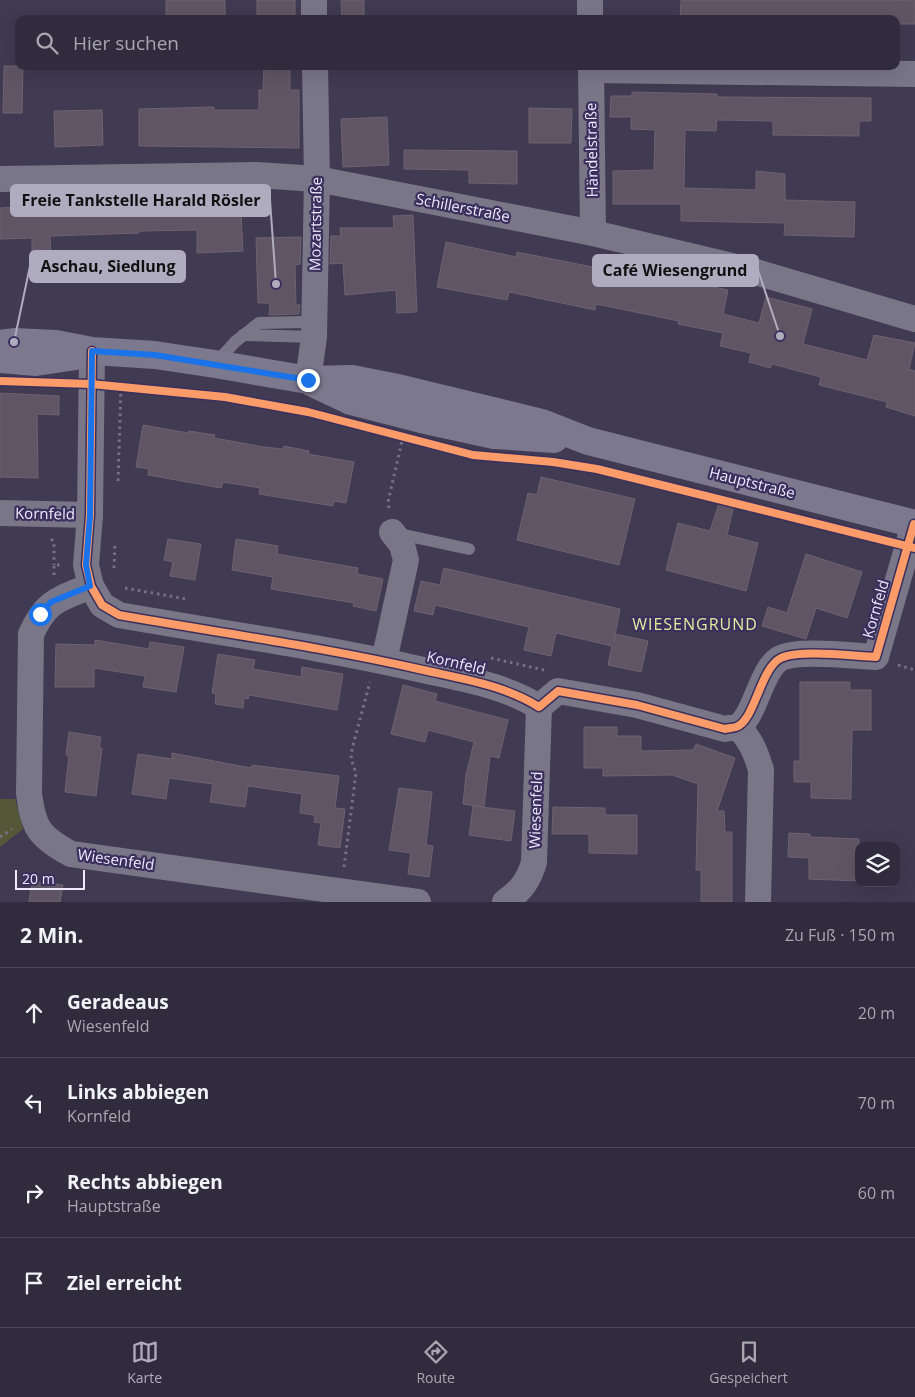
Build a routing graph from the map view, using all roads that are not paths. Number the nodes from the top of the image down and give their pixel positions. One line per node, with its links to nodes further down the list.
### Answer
1 (314, 0): 3 (street)
2 (590, 0): 4 (street)
3 (314, 15)
4 (590, 15)
5 (315, 70): 10 (street, Mozartstraße)
6 (591, 70): 11 (street, Händelstraße)
7 (699, 70): 8 (street)
8 (915, 74)
9 (0, 179): 10 (street, Schillerstraße)
10 (317, 179): 11 (street, Schillerstraße); 13 (street, Mozartstraße)
11 (593, 233): 12 (street, Schillerstraße)
12 (915, 319)
13 (314, 337): 17 (lane); 18 (street, Mozartstraße)
14 (0, 344): 15 (main road, Hauptstraße)
15 (92, 351): 16 (main road, Hauptstraße); 17 (main road, Hauptstraße); 20 (street, Kornfeld)
16 (0, 360)
17 (215, 364): 18 (main road, Hauptstraße)
18 (308, 380): 21 (main road, Hauptstraße)
19 (0, 514): 20 (street, Kornfeld)
20 (90, 516): 24 (street, Kornfeld)
21 (915, 524): 27 (street, Kornfeld)
22 (392, 532): 23 (lane); 25 (street)
23 (469, 549)
24 (88, 575): 25 (street, Kornfeld); 28 (street, Wiesenfeld)
25 (380, 660): 26 (street, Kornfeld)
26 (539, 706): 27 (street); 29 (street, Wiesenfeld)
27 (738, 727): 30 (street)
28 (411, 901)
29 (505, 902)
30 (758, 902)

